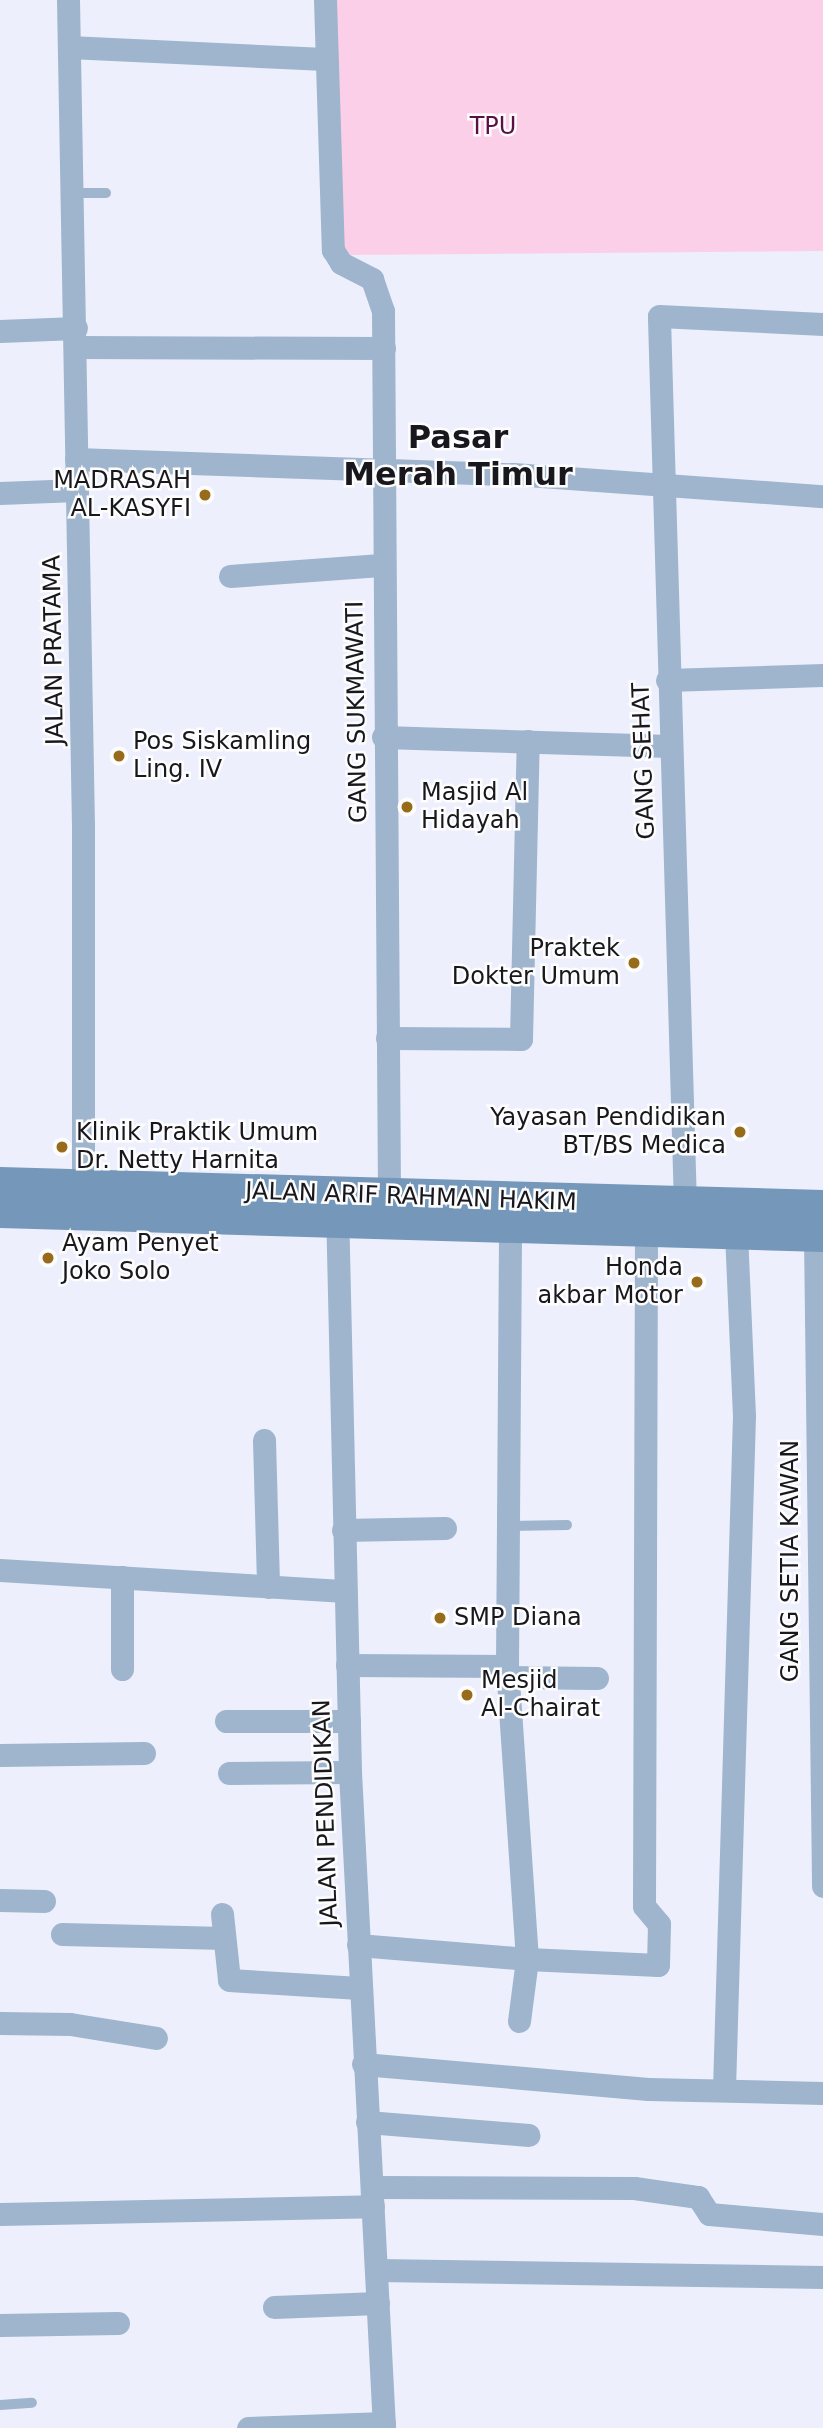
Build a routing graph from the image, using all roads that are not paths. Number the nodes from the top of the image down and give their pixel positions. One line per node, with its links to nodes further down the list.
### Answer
1 (68, 0): 3 (street, JALAN PRATAMA)
2 (325, 0): 4 (street)
3 (69, 47): 4 (street); 6 (street, JALAN PRATAMA)
4 (325, 60): 10 (street, GANG SUKMAWATI)
5 (106, 192): 6 (lane)
6 (73, 193): 9 (street, JALAN PRATAMA)
7 (823, 324): 13 (street, GANG SEHAT)
8 (0, 331): 9 (street)
9 (76, 337): 10 (street); 11 (street, JALAN PRATAMA)
10 (384, 348): 12 (street, GANG SUKMAWATI)
11 (76, 459): 12 (street); 14 (street, JALAN PRATAMA)
12 (380, 471): 13 (street); 17 (street, GANG SUKMAWATI)
13 (660, 483): 16 (street); 20 (street, GANG SEHAT)
14 (77, 490): 15 (street); 27 (street, JALAN PRATAMA)
15 (0, 493)
16 (823, 496)
17 (381, 565): 18 (street); 21 (street, GANG SUKMAWATI)
18 (230, 576)
19 (823, 675): 20 (street)
20 (667, 680): 23 (street, GANG SEHAT)
21 (383, 737): 22 (street); 24 (street, GANG SUKMAWATI)
22 (528, 741): 23 (street); 24 (street)
23 (670, 746): 28 (street, GANG SEHAT)
24 (387, 1038): 26 (street, GANG SUKMAWATI)
25 (0, 1183): 27 (main road, JALAN ARIF RAHMAN HAKIM)
26 (389, 1196): 28 (main road, JALAN ARIF RAHMAN HAKIM); 29 (main road, JALAN ARIF RAHMAN HAKIM)
27 (83, 1201): 29 (main road, JALAN ARIF RAHMAN HAKIM); 30 (main road, JALAN ARIF RAHMAN HAKIM)
28 (685, 1205): 32 (main road, JALAN ARIF RAHMAN HAKIM)
29 (337, 1208): 31 (main road, JALAN ARIF RAHMAN HAKIM); 39 (street, JALAN PENDIDIKAN)
30 (0, 1212)
31 (510, 1226): 33 (main road, JALAN ARIF RAHMAN HAKIM); 37 (street)
32 (820, 1226): 34 (main road, JALAN ARIF RAHMAN HAKIM); 54 (street, GANG SETIA KAWAN)
33 (646, 1231): 34 (main road, JALAN ARIF RAHMAN HAKIM); 61 (street)
34 (736, 1233): 67 (street)
35 (264, 1440): 42 (street)
36 (567, 1525): 37 (lane)
37 (509, 1526): 46 (street)
38 (445, 1528): 39 (street)
39 (343, 1530): 43 (street, JALAN PENDIDIKAN)
40 (0, 1570): 41 (street)
41 (122, 1577): 42 (street); 45 (street)
42 (268, 1587): 43 (street)
43 (345, 1591): 44 (street, JALAN PENDIDIKAN)
44 (347, 1665): 46 (street); 49 (street, JALAN PENDIDIKAN)
45 (122, 1668)
46 (508, 1672): 47 (street); 61 (street)
47 (597, 1678)
48 (226, 1721): 49 (street)
49 (349, 1721): 52 (street, JALAN PENDIDIKAN)
50 (144, 1753): 51 (street)
51 (0, 1755)
52 (350, 1772): 53 (street); 60 (street, JALAN PENDIDIKAN)
53 (229, 1773)
54 (823, 1885)
55 (0, 1900): 56 (street)
56 (44, 1901)
57 (222, 1914): 59 (street)
58 (62, 1934): 59 (street)
59 (224, 1938): 62 (street)
60 (358, 1945): 61 (street); 62 (street, JALAN PENDIDIKAN)
61 (527, 1959): 63 (street)
62 (359, 1988): 66 (street, JALAN PENDIDIKAN)
63 (519, 2021)
64 (0, 2023): 65 (street)
65 (156, 2038)
66 (363, 2064): 67 (street); 69 (street, JALAN PENDIDIKAN)
67 (724, 2089): 68 (street)
68 (823, 2093)
69 (367, 2122): 70 (street); 71 (street, JALAN PENDIDIKAN)
70 (527, 2135)
71 (373, 2197): 72 (street); 73 (street); 74 (street, JALAN PENDIDIKAN)
72 (0, 2214)
73 (823, 2224)
74 (377, 2270): 75 (street); 76 (street, JALAN PENDIDIKAN)
75 (823, 2277)
76 (379, 2303): 77 (street); 82 (street, JALAN PENDIDIKAN)
77 (274, 2307)
78 (118, 2323): 79 (street)
79 (0, 2325)
80 (32, 2403): 81 (lane)
81 (0, 2405)
82 (384, 2426): 83 (street)
83 (248, 2428)

